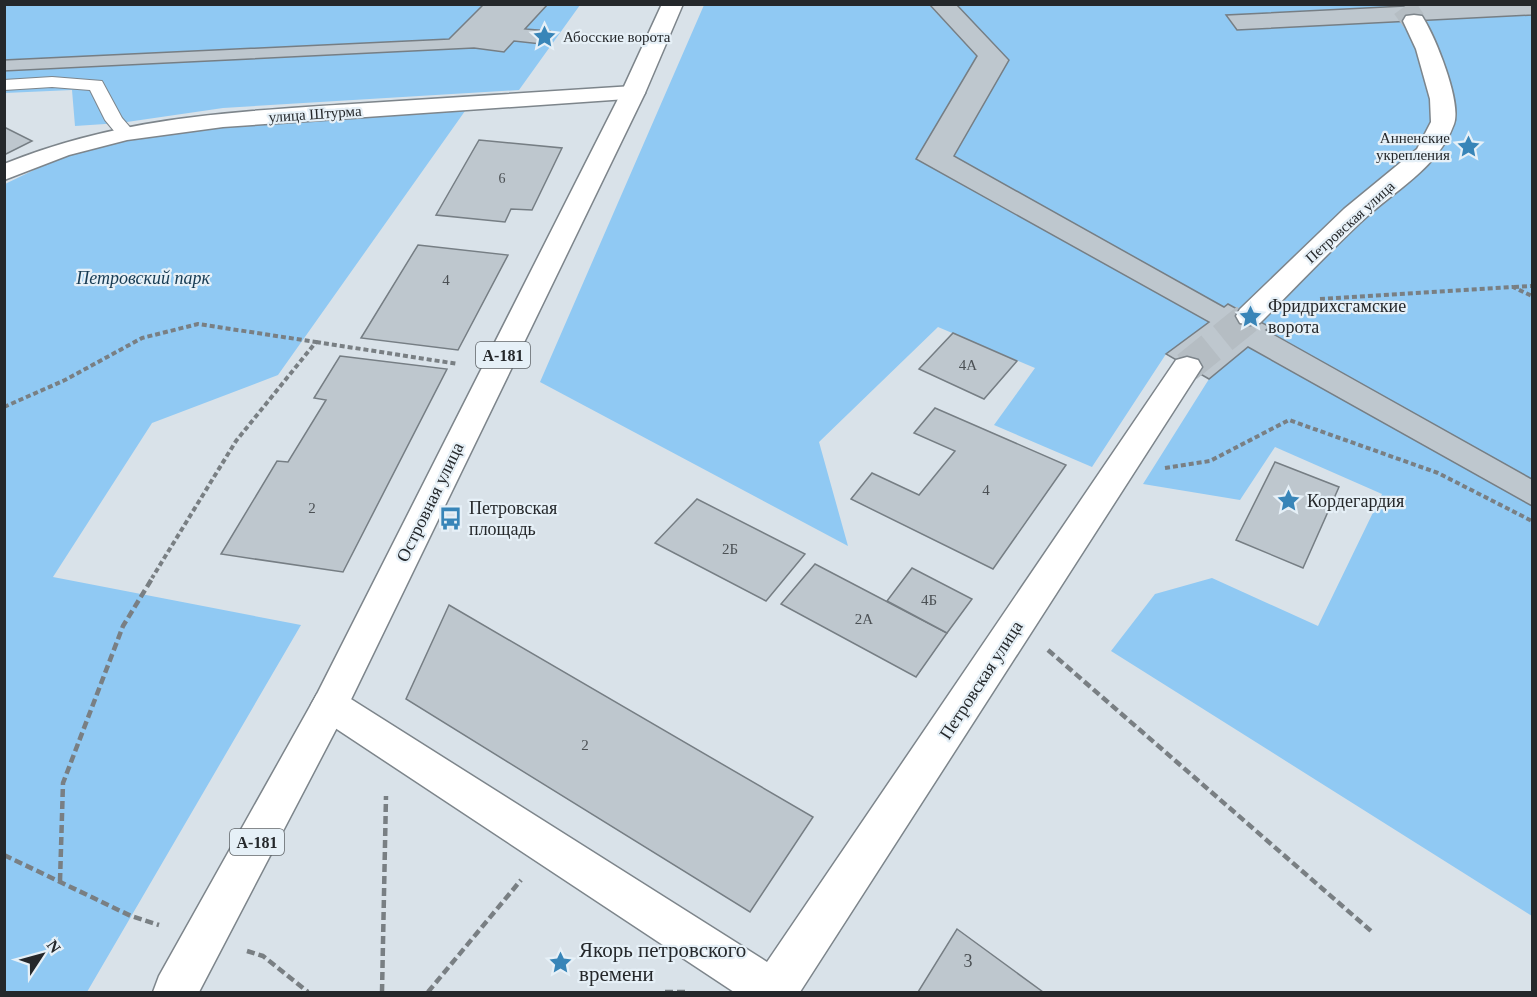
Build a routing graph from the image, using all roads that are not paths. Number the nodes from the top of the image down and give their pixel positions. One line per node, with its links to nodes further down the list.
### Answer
1 (673, 4): 4 (street, Островная улица / А-181)
2 (1407, 11): 7 (street, Петровская улица)
3 (4, 85): 5 (lane)
4 (633, 93): 5 (street, улица Штурма); 9 (street, Островная улица / А-181)
5 (126, 133): 6 (street, улица Штурма)
6 (4, 173)
7 (1250, 316)
8 (1187, 367): 11 (street, Петровская улица)
9 (330, 705): 10 (street, Островная улица / А-181); 11 (street)
10 (180, 988)
11 (774, 993)

